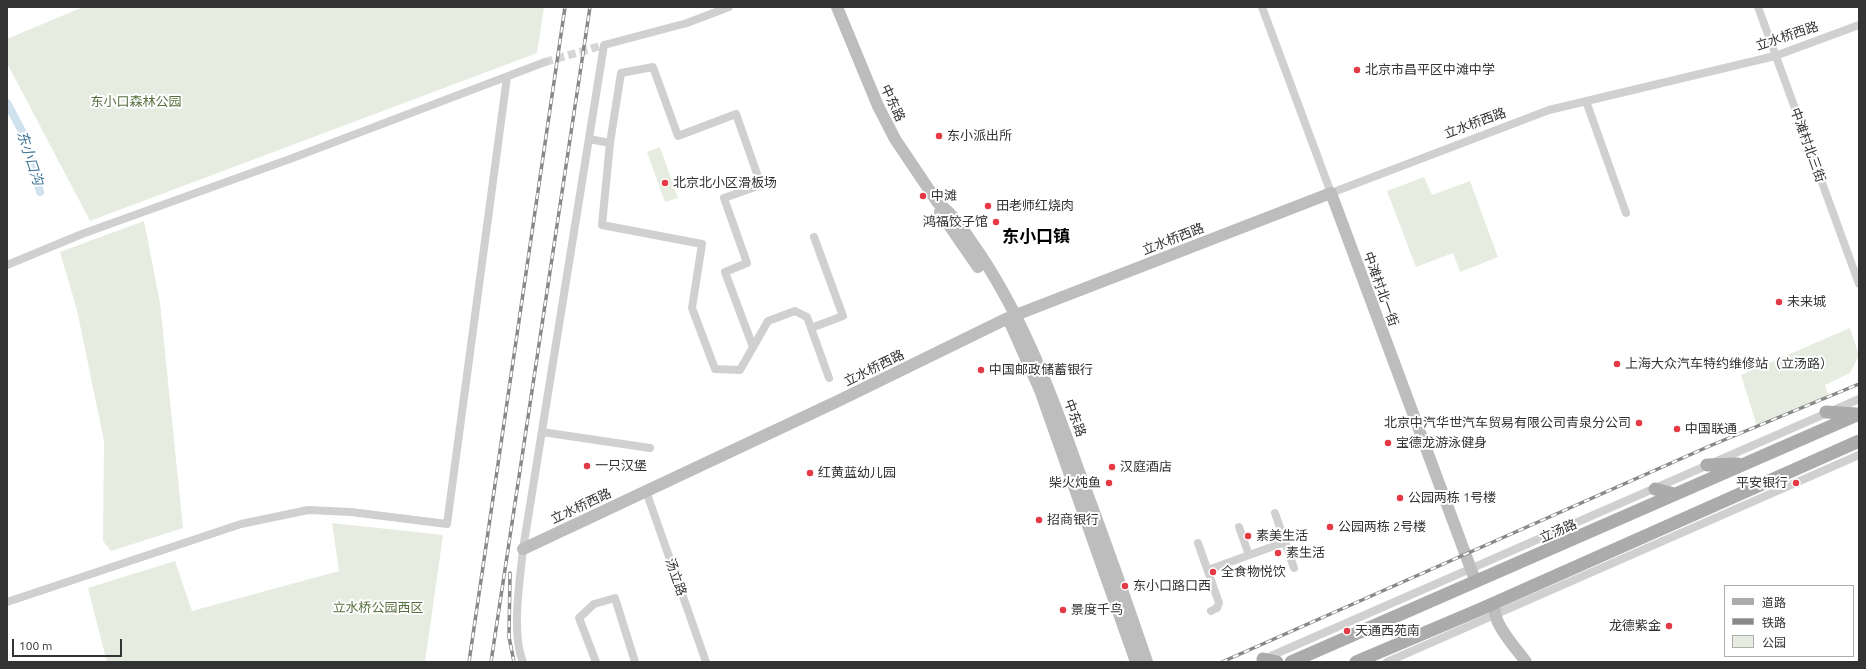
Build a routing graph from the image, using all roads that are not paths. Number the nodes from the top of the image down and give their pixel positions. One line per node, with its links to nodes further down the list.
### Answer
1 (729, 7): 10 (street)
2 (837, 7): 17 (street, 中东路)
3 (1262, 7): 12 (street, 中滩村北一街)
4 (1758, 7): 6 (street, 中滩村北三街)
5 (1859, 26): 6 (street, 立水桥西路)
6 (1775, 56): 9 (street, 立水桥西路); 16 (street, 中滩村北三街)
7 (546, 62): 8 (street)
8 (507, 77): 15 (street); 44 (street)
9 (1586, 102): 12 (street, 立水桥西路); 13 (street)
10 (589, 139): 11 (street); 24 (street)
11 (610, 143): 19 (street); 19 (street)
12 (1331, 193): 17 (street, 立水桥西路); 41 (street, 中滩村北一街)
13 (1626, 213)
14 (814, 237): 18 (street)
15 (7, 265)
16 (1859, 284)
17 (1012, 317): 31 (street, 立水桥西路); 52 (street, 中东路); 53 (street, 中东路)
18 (811, 328): 19 (street); 20 (street)
19 (753, 347)
20 (829, 378)
21 (1859, 399): 22 (street, 立汤路)
22 (1826, 412): 23 (main road); 28 (street, 立汤路)
23 (1858, 414): 29 (main road, 立汤路)
24 (542, 432): 26 (street); 38 (street)
25 (1859, 441): 46 (main road)
26 (650, 448)
27 (1859, 455): 46 (street)
28 (1707, 464): 29 (main road); 30 (street, 立汤路)
29 (1744, 464): 32 (main road, 立汤路)
30 (1655, 488): 32 (main road); 35 (street, 立汤路)
31 (646, 491): 38 (street, 立水桥西路); 51 (street, 汤立路)
32 (1674, 494): 35 (main road, 立汤路)
33 (1275, 513): 36 (street)
34 (1239, 527): 39 (street)
35 (1580, 528): 41 (street, 立汤路); 43 (main road, 立汤路)
36 (1285, 542): 39 (street); 40 (street)
37 (1198, 543): 42 (street)
38 (523, 549): 48 (street)
39 (1249, 555): 42 (street)
40 (1294, 568)
41 (1470, 568): 43 (street, 中滩村北一街); 47 (street, 立汤路)
42 (1208, 570): 45 (street)
43 (1475, 580): 55 (main road, 立汤路)
44 (7, 602)
45 (1211, 611)
46 (1490, 611): 56 (main road); 57 (street); 58 (street); 59 (street)
47 (1260, 661): 54 (main road)
48 (523, 662)
49 (596, 662): 50 (street)
50 (636, 662)
51 (706, 662)
52 (1136, 662)
53 (1147, 662)
54 (1277, 662)
55 (1291, 662)
56 (1356, 662)
57 (1387, 662)
58 (1521, 662)
59 (1526, 662)

